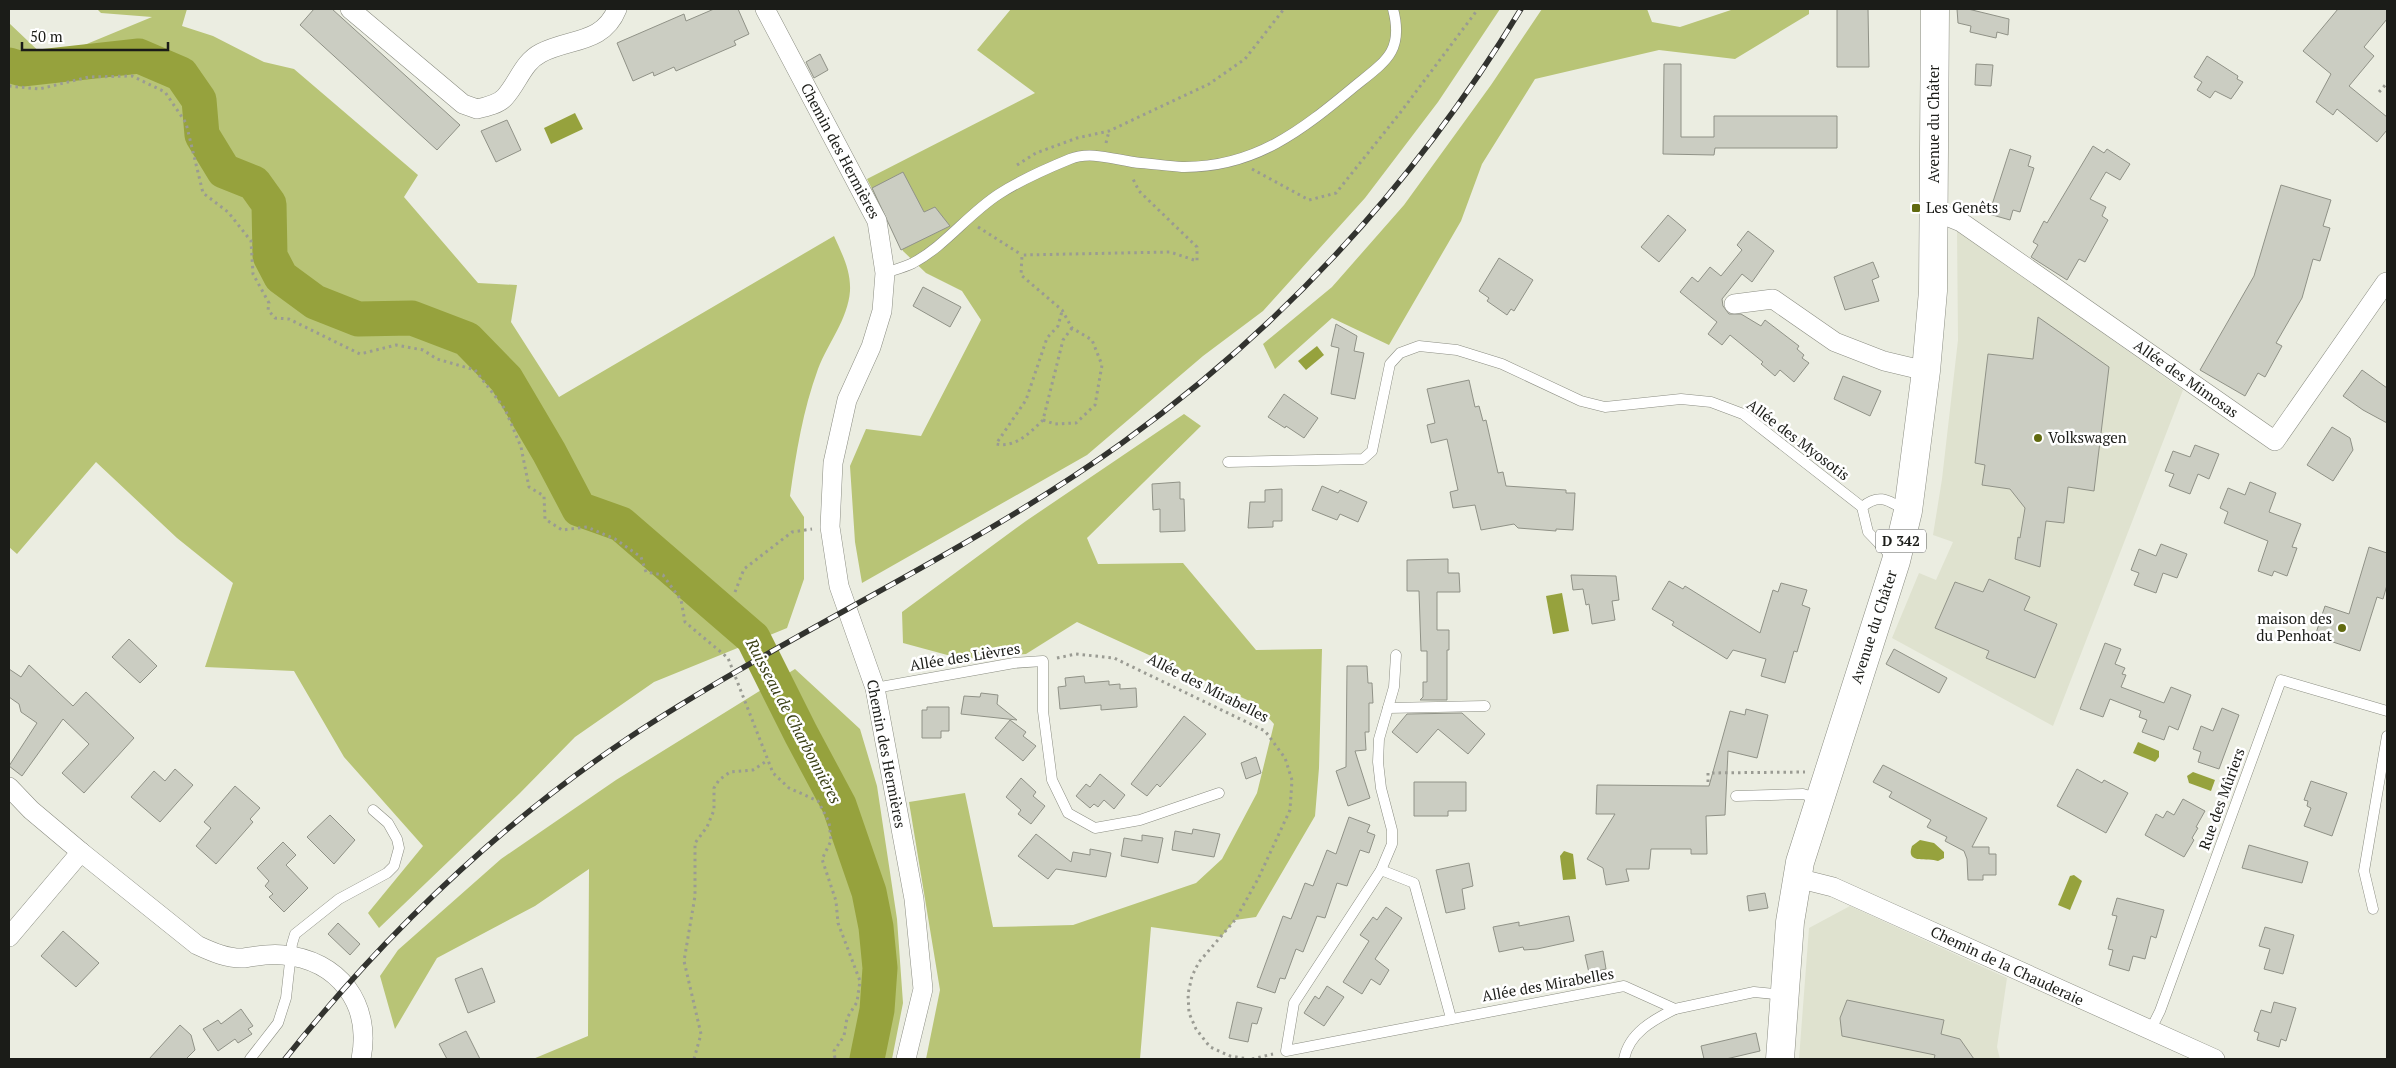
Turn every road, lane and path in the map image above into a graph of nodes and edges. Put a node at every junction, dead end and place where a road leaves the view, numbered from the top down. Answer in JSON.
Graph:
{"nodes":[{"id":1,"x":350,"y":9,"type":"edge"},
{"id":2,"x":617,"y":9,"type":"edge"},
{"id":3,"x":765,"y":9,"type":"edge"},
{"id":4,"x":1284,"y":9,"type":"edge"},
{"id":5,"x":1393,"y":9,"type":"edge"},
{"id":6,"x":1478,"y":9,"type":"edge"},
{"id":7,"x":1935,"y":9,"type":"edge"},
{"id":8,"x":2387,"y":83,"type":"edge"},
{"id":9,"x":9,"y":86,"type":"edge"},
{"id":10,"x":2380,"y":92,"type":"dead end"},
{"id":11,"x":1236,"y":161,"type":"junction"},
{"id":12,"x":1130,"y":162,"type":"junction"},
{"id":13,"x":1013,"y":167,"type":"dead end"},
{"id":14,"x":1934,"y":211,"type":"junction"},
{"id":15,"x":966,"y":219,"type":"junction"},
{"id":16,"x":1022,"y":255,"type":"junction"},
{"id":17,"x":885,"y":273,"type":"junction"},
{"id":18,"x":2386,"y":282,"type":"edge"},
{"id":19,"x":1734,"y":304,"type":"dead end"},
{"id":20,"x":1062,"y":310,"type":"junction"},
{"id":21,"x":1072,"y":328,"type":"junction"},
{"id":22,"x":1926,"y":372,"type":"junction"},
{"id":23,"x":1043,"y":420,"type":"junction"},
{"id":24,"x":1228,"y":462,"type":"dead end"},
{"id":25,"x":1862,"y":508,"type":"junction"},
{"id":26,"x":1908,"y":511,"type":"junction"},
{"id":27,"x":830,"y":527,"type":"junction"},
{"id":28,"x":1896,"y":561,"type":"junction"},
{"id":29,"x":735,"y":592,"type":"dead end"},
{"id":30,"x":1396,"y":655,"type":"dead end"},
{"id":31,"x":1043,"y":661,"type":"junction"},
{"id":32,"x":875,"y":688,"type":"junction"},
{"id":33,"x":1485,"y":706,"type":"dead end"},
{"id":34,"x":1388,"y":708,"type":"junction"},
{"id":35,"x":2387,"y":711,"type":"edge"},
{"id":36,"x":2387,"y":736,"type":"edge"},
{"id":37,"x":768,"y":760,"type":"junction"},
{"id":38,"x":1808,"y":772,"type":"dead end"},
{"id":39,"x":1708,"y":782,"type":"dead end"},
{"id":40,"x":9,"y":787,"type":"edge"},
{"id":41,"x":1220,"y":793,"type":"dead end"},
{"id":42,"x":1736,"y":796,"type":"dead end"},
{"id":43,"x":1819,"y":799,"type":"junction"},
{"id":44,"x":373,"y":810,"type":"dead end"},
{"id":45,"x":81,"y":852,"type":"junction"},
{"id":46,"x":1381,"y":870,"type":"junction"},
{"id":47,"x":1797,"y":878,"type":"junction"},
{"id":48,"x":2373,"y":909,"type":"dead end"},
{"id":49,"x":9,"y":937,"type":"edge"},
{"id":50,"x":292,"y":956,"type":"junction"},
{"id":51,"x":1785,"y":995,"type":"junction"},
{"id":52,"x":1675,"y":1009,"type":"junction"},
{"id":53,"x":1451,"y":1018,"type":"junction"},
{"id":54,"x":2150,"y":1031,"type":"junction"},
{"id":55,"x":1286,"y":1051,"type":"junction"},
{"id":56,"x":250,"y":1059,"type":"edge"},
{"id":57,"x":361,"y":1059,"type":"edge"},
{"id":58,"x":694,"y":1059,"type":"edge"},
{"id":59,"x":835,"y":1059,"type":"edge"},
{"id":60,"x":906,"y":1059,"type":"edge"},
{"id":61,"x":1248,"y":1059,"type":"edge"},
{"id":62,"x":1252,"y":1059,"type":"edge"},
{"id":63,"x":1624,"y":1059,"type":"edge"},
{"id":64,"x":1780,"y":1059,"type":"edge"},
{"id":65,"x":2215,"y":1059,"type":"edge"}],
"edges":[{"from":1,"to":2,"type":"street"},
{"from":3,"to":17,"type":"street","name":"Chemin des Hermières"},
{"from":4,"to":13,"type":"path"},
{"from":5,"to":11,"type":"lane"},
{"from":6,"to":11,"type":"path"},
{"from":7,"to":14,"type":"main road","name":"Avenue du Châter","number":"D 342"},
{"from":8,"to":10,"type":"path"},
{"from":9,"to":37,"type":"path"},
{"from":11,"to":12,"type":"lane"},
{"from":12,"to":15,"type":"lane"},
{"from":12,"to":16,"type":"path"},
{"from":14,"to":18,"type":"street","name":"Allée des Mimosas"},
{"from":14,"to":22,"type":"main road","name":"Avenue du Châter","number":"D 342"},
{"from":15,"to":16,"type":"path"},
{"from":15,"to":17,"type":"lane"},
{"from":16,"to":20,"type":"path"},
{"from":17,"to":27,"type":"street","name":"Chemin des Hermières"},
{"from":19,"to":22,"type":"street"},
{"from":20,"to":21,"type":"path"},
{"from":20,"to":23,"type":"path"},
{"from":21,"to":23,"type":"path"},
{"from":21,"to":23,"type":"path"},
{"from":22,"to":26,"type":"main road","name":"Avenue du Châter","number":"D 342"},
{"from":24,"to":25,"type":"lane","name":"Allée des Myosotis"},
{"from":25,"to":26,"type":"lane"},
{"from":25,"to":28,"type":"lane"},
{"from":26,"to":28,"type":"main road","name":"Avenue du Châter","number":"D 342"},
{"from":27,"to":29,"type":"path"},
{"from":27,"to":32,"type":"street","name":"Chemin des Hermières"},
{"from":28,"to":43,"type":"main road","name":"Avenue du Châter","number":"D 342"},
{"from":30,"to":34,"type":"lane"},
{"from":31,"to":32,"type":"lane","name":"Allée des Lièvres"},
{"from":31,"to":41,"type":"lane","name":"Allée des Lièvres"},
{"from":31,"to":61,"type":"path","name":"Allée des Mirabelles"},
{"from":32,"to":60,"type":"street","name":"Chemin des Hermières"},
{"from":33,"to":34,"type":"lane"},
{"from":34,"to":46,"type":"lane"},
{"from":35,"to":54,"type":"lane","name":"Rue des Mûriers"},
{"from":36,"to":48,"type":"lane"},
{"from":37,"to":58,"type":"path"},
{"from":37,"to":59,"type":"path"},
{"from":38,"to":39,"type":"path"},
{"from":40,"to":45,"type":"street"},
{"from":42,"to":43,"type":"lane"},
{"from":43,"to":47,"type":"main road","name":"Avenue du Châter","number":"D 342"},
{"from":44,"to":50,"type":"lane"},
{"from":45,"to":49,"type":"street"},
{"from":45,"to":50,"type":"street"},
{"from":46,"to":53,"type":"lane"},
{"from":46,"to":55,"type":"lane"},
{"from":47,"to":51,"type":"main road","name":"Avenue du Châter","number":"D 342"},
{"from":47,"to":54,"type":"street","name":"Chemin de la Chauderaie"},
{"from":50,"to":56,"type":"lane"},
{"from":50,"to":57,"type":"street"},
{"from":51,"to":52,"type":"lane"},
{"from":51,"to":64,"type":"main road","name":"Avenue du Châter","number":"D 342"},
{"from":52,"to":53,"type":"lane","name":"Allée des Mirabelles"},
{"from":52,"to":63,"type":"lane"},
{"from":53,"to":55,"type":"lane","name":"Allée des Mirabelles"},
{"from":54,"to":65,"type":"street","name":"Chemin de la Chauderaie"},
{"from":55,"to":62,"type":"path"}]}
